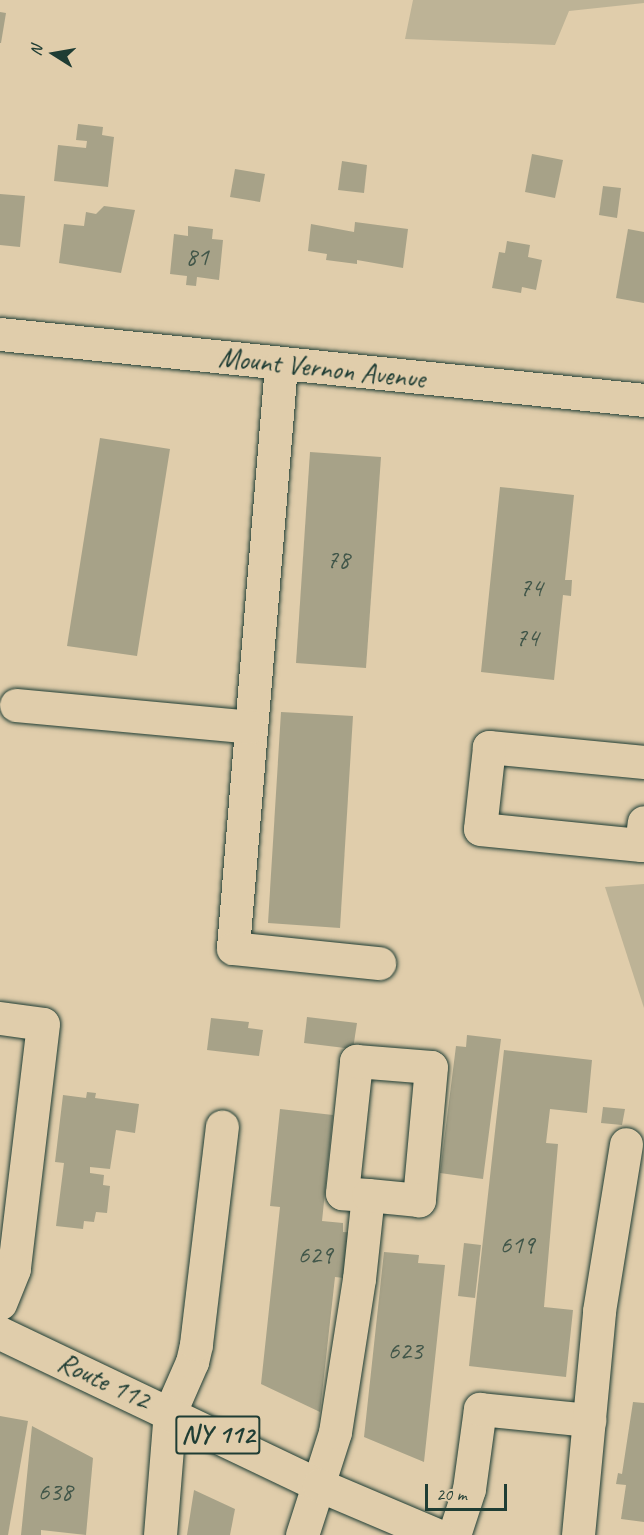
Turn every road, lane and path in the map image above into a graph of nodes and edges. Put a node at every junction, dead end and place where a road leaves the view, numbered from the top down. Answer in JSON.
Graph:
{"nodes":[{"id":1,"x":0,"y":334,"type":"edge"},
{"id":2,"x":281,"y":365,"type":"junction"},
{"id":3,"x":644,"y":400,"type":"edge"},
{"id":4,"x":16,"y":705,"type":"dead end"},
{"id":5,"x":251,"y":727,"type":"junction"},
{"id":6,"x":644,"y":762,"type":"edge"},
{"id":7,"x":644,"y":822,"type":"edge"},
{"id":8,"x":378,"y":963,"type":"dead end"},
{"id":9,"x":0,"y":1018,"type":"edge"},
{"id":10,"x":222,"y":1127,"type":"dead end"},
{"id":11,"x":626,"y":1144,"type":"dead end"},
{"id":12,"x":368,"y":1195,"type":"junction"},
{"id":13,"x":0,"y":1303,"type":"edge"},
{"id":14,"x":0,"y":1333,"type":"edge"},
{"id":15,"x":170,"y":1412,"type":"junction"},
{"id":16,"x":589,"y":1420,"type":"junction"},
{"id":17,"x":319,"y":1485,"type":"junction"},
{"id":18,"x":435,"y":1534,"type":"edge"},
{"id":19,"x":160,"y":1535,"type":"edge"},
{"id":20,"x":302,"y":1535,"type":"edge"},
{"id":21,"x":578,"y":1535,"type":"edge"}],
"edges":[{"from":1,"to":2,"type":"street","name":"Mount Vernon Avenue"},
{"from":2,"to":3,"type":"street","name":"Mount Vernon Avenue"},
{"from":2,"to":5,"type":"street"},
{"from":4,"to":5,"type":"street"},
{"from":5,"to":8,"type":"street"},
{"from":6,"to":7,"type":"street"},
{"from":9,"to":13,"type":"street"},
{"from":10,"to":15,"type":"street"},
{"from":11,"to":16,"type":"street"},
{"from":12,"to":12,"type":"street"},
{"from":12,"to":17,"type":"street"},
{"from":14,"to":15,"type":"street","name":"Route 112","number":"NY 112"},
{"from":15,"to":17,"type":"street","name":"Route 112","number":"NY 112"},
{"from":15,"to":19,"type":"street"},
{"from":16,"to":18,"type":"street"},
{"from":16,"to":21,"type":"street"},
{"from":17,"to":18,"type":"street","name":"Route 112","number":"NY 112"},
{"from":17,"to":20,"type":"street"}]}
